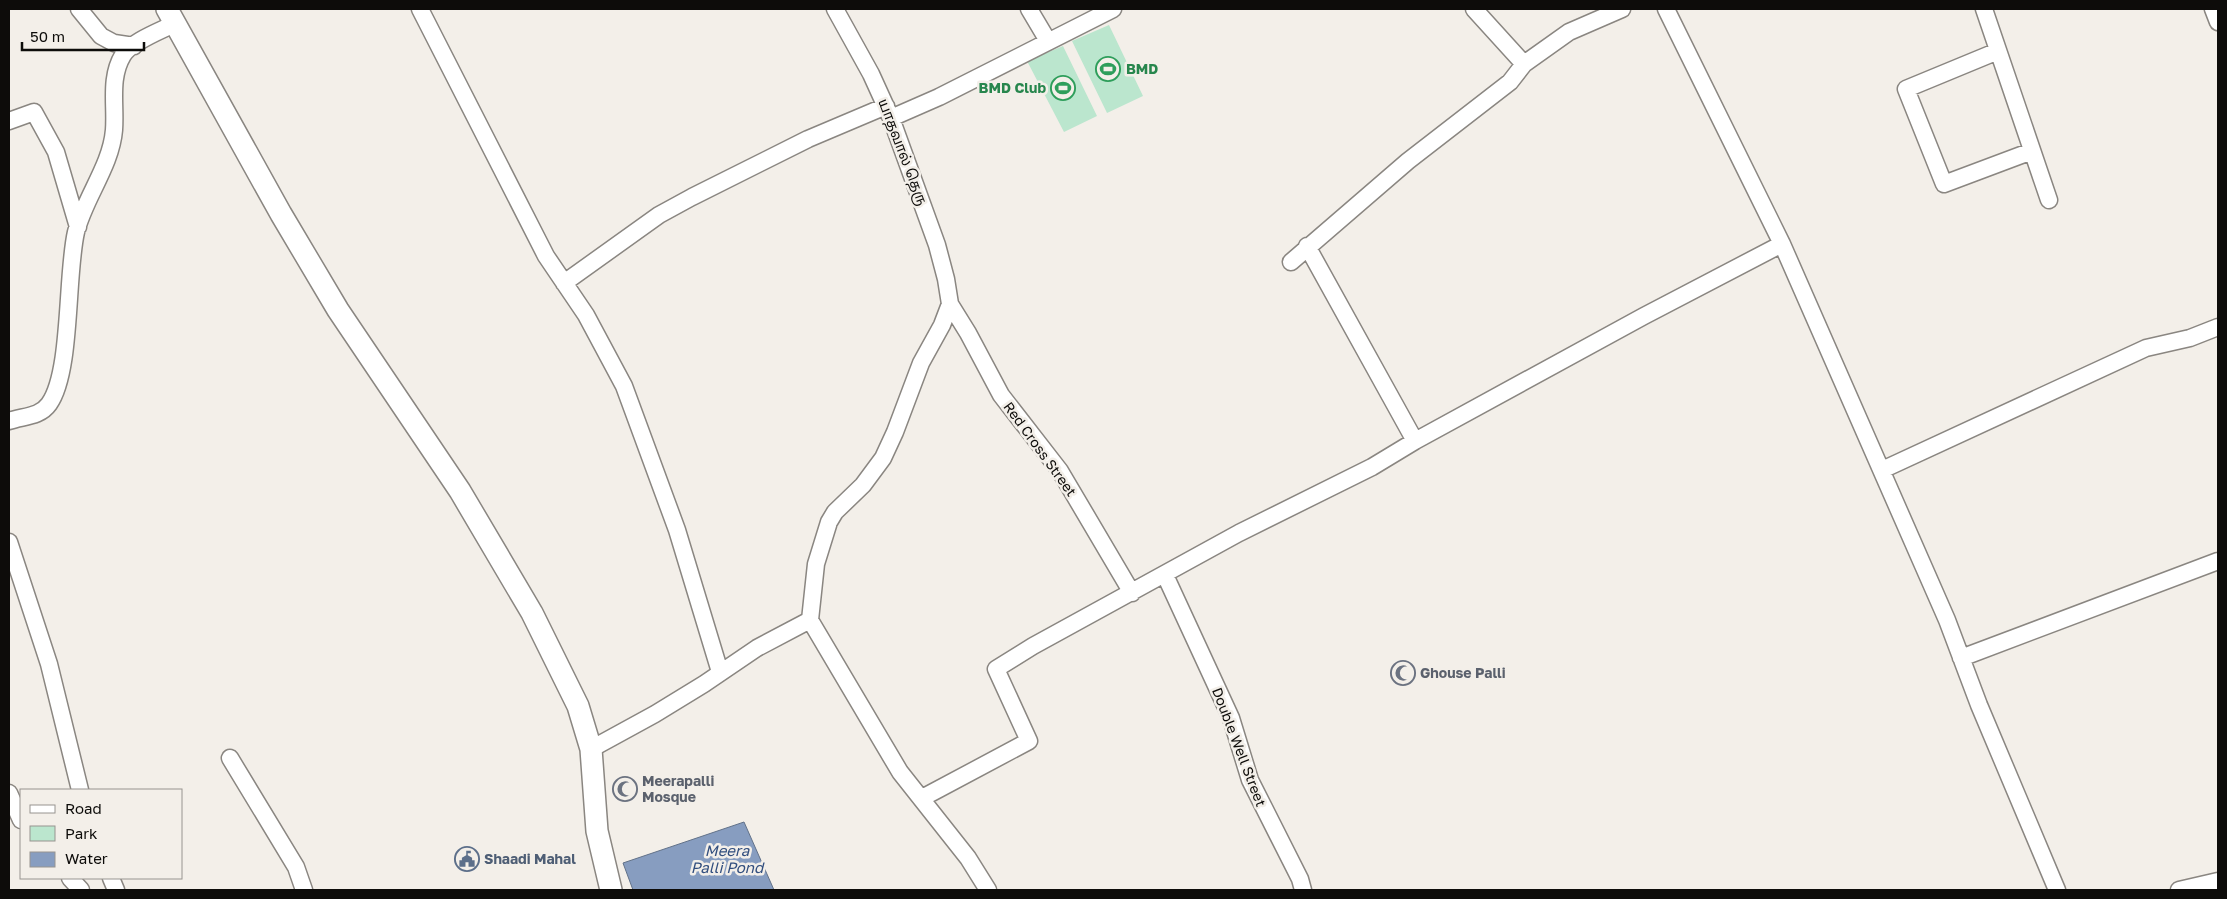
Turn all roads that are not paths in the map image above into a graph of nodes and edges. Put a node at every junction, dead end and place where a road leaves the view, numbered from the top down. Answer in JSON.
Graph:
{"nodes":[{"id":1,"x":79,"y":9,"type":"edge"},
{"id":2,"x":420,"y":9,"type":"edge"},
{"id":3,"x":835,"y":9,"type":"edge"},
{"id":4,"x":1029,"y":9,"type":"edge"},
{"id":5,"x":1114,"y":9,"type":"edge"},
{"id":6,"x":1474,"y":9,"type":"edge"},
{"id":7,"x":1622,"y":9,"type":"edge"},
{"id":8,"x":1666,"y":9,"type":"edge"},
{"id":9,"x":1984,"y":9,"type":"edge"},
{"id":10,"x":2213,"y":9,"type":"edge"},
{"id":11,"x":173,"y":14,"type":"edge"},
{"id":12,"x":2218,"y":22,"type":"edge"},
{"id":13,"x":1048,"y":41,"type":"junction"},
{"id":14,"x":134,"y":46,"type":"junction"},
{"id":15,"x":1998,"y":51,"type":"junction"},
{"id":16,"x":1524,"y":64,"type":"junction"},
{"id":17,"x":889,"y":112,"type":"junction"},
{"id":18,"x":9,"y":121,"type":"edge"},
{"id":19,"x":2032,"y":151,"type":"junction"},
{"id":20,"x":2049,"y":200,"type":"dead end"},
{"id":21,"x":78,"y":227,"type":"junction"},
{"id":22,"x":1782,"y":244,"type":"junction"},
{"id":23,"x":1307,"y":246,"type":"junction"},
{"id":24,"x":1290,"y":262,"type":"dead end"},
{"id":25,"x":564,"y":283,"type":"junction"},
{"id":26,"x":950,"y":304,"type":"junction"},
{"id":27,"x":2218,"y":328,"type":"edge"},
{"id":28,"x":9,"y":421,"type":"edge"},
{"id":29,"x":1415,"y":441,"type":"junction"},
{"id":30,"x":1882,"y":470,"type":"junction"},
{"id":31,"x":9,"y":542,"type":"edge"},
{"id":32,"x":2218,"y":561,"type":"edge"},
{"id":33,"x":1165,"y":575,"type":"junction"},
{"id":34,"x":1132,"y":593,"type":"junction"},
{"id":35,"x":810,"y":620,"type":"junction"},
{"id":36,"x":1961,"y":658,"type":"junction"},
{"id":37,"x":720,"y":672,"type":"junction"},
{"id":38,"x":591,"y":749,"type":"junction"},
{"id":39,"x":230,"y":758,"type":"dead end"},
{"id":40,"x":80,"y":789,"type":"edge"},
{"id":41,"x":9,"y":793,"type":"edge"},
{"id":42,"x":922,"y":798,"type":"junction"},
{"id":43,"x":20,"y":818,"type":"edge"},
{"id":44,"x":2218,"y":881,"type":"edge"},
{"id":45,"x":304,"y":890,"type":"edge"},
{"id":46,"x":610,"y":890,"type":"edge"},
{"id":47,"x":988,"y":890,"type":"edge"},
{"id":48,"x":1304,"y":890,"type":"edge"},
{"id":49,"x":2057,"y":890,"type":"edge"},
{"id":50,"x":2179,"y":890,"type":"edge"}],
"edges":[{"from":1,"to":14,"type":"street"},
{"from":2,"to":25,"type":"street"},
{"from":3,"to":17,"type":"street","name":"யாதவால் தெரு"},
{"from":4,"to":13,"type":"street"},
{"from":5,"to":13,"type":"street"},
{"from":6,"to":16,"type":"street"},
{"from":7,"to":16,"type":"street"},
{"from":8,"to":22,"type":"street"},
{"from":9,"to":15,"type":"street"},
{"from":10,"to":12,"type":"street"},
{"from":11,"to":14,"type":"street"},
{"from":11,"to":38,"type":"street"},
{"from":13,"to":17,"type":"street"},
{"from":14,"to":21,"type":"street"},
{"from":15,"to":19,"type":"street"},
{"from":15,"to":19,"type":"street"},
{"from":16,"to":23,"type":"street"},
{"from":17,"to":25,"type":"street"},
{"from":17,"to":26,"type":"street","name":"யாதவால் தெரு"},
{"from":18,"to":21,"type":"street"},
{"from":19,"to":20,"type":"street"},
{"from":21,"to":28,"type":"street"},
{"from":22,"to":29,"type":"street"},
{"from":22,"to":30,"type":"street"},
{"from":23,"to":24,"type":"street"},
{"from":23,"to":29,"type":"street"},
{"from":25,"to":37,"type":"street"},
{"from":26,"to":34,"type":"street","name":"Red Cross Street"},
{"from":26,"to":35,"type":"street"},
{"from":27,"to":30,"type":"street"},
{"from":29,"to":33,"type":"street"},
{"from":30,"to":36,"type":"street"},
{"from":31,"to":40,"type":"street"},
{"from":32,"to":36,"type":"street"},
{"from":33,"to":34,"type":"street"},
{"from":33,"to":48,"type":"street","name":"Double Well Street"},
{"from":34,"to":42,"type":"street"},
{"from":35,"to":37,"type":"street"},
{"from":35,"to":42,"type":"street"},
{"from":36,"to":49,"type":"street"},
{"from":37,"to":38,"type":"street"},
{"from":38,"to":46,"type":"street"},
{"from":39,"to":45,"type":"street"},
{"from":41,"to":43,"type":"street"},
{"from":42,"to":47,"type":"street"},
{"from":44,"to":50,"type":"street"}]}
